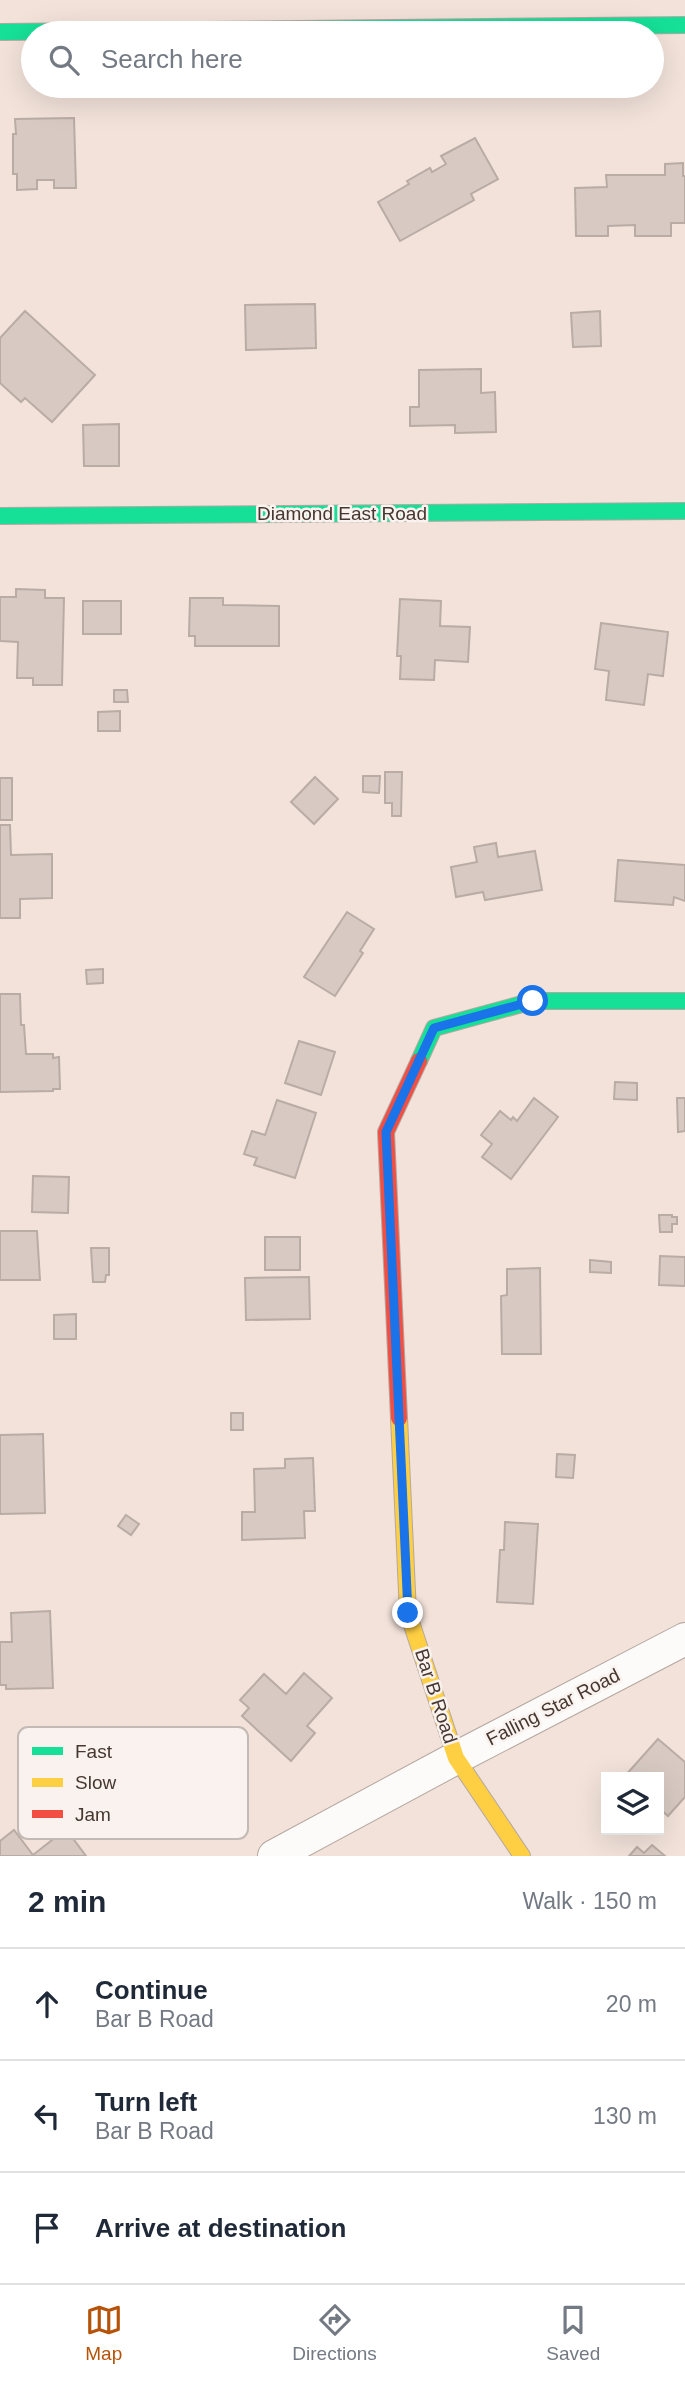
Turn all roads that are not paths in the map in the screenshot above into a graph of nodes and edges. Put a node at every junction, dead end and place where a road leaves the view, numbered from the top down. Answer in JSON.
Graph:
{"nodes":[{"id":1,"x":664,"y":25,"type":"edge"},
{"id":2,"x":685,"y":25,"type":"edge"},
{"id":3,"x":0,"y":32,"type":"edge"},
{"id":4,"x":21,"y":32,"type":"edge"},
{"id":5,"x":685,"y":511,"type":"edge"},
{"id":6,"x":0,"y":516,"type":"edge"},
{"id":7,"x":685,"y":1001,"type":"edge"},
{"id":8,"x":685,"y":1639,"type":"edge"},
{"id":9,"x":456,"y":1758,"type":"junction"},
{"id":10,"x":274,"y":1856,"type":"edge"},
{"id":11,"x":522,"y":1856,"type":"edge"}],
"edges":[{"from":1,"to":2,"type":"street"},
{"from":3,"to":4,"type":"street"},
{"from":5,"to":6,"type":"street","name":"Diamond East Road"},
{"from":7,"to":9,"type":"street","name":"Bar B Road"},
{"from":8,"to":9,"type":"street","name":"Falling Star Road"},
{"from":9,"to":10,"type":"street","name":"Falling Star Road"},
{"from":9,"to":11,"type":"street","name":"Bar B Road"}]}
